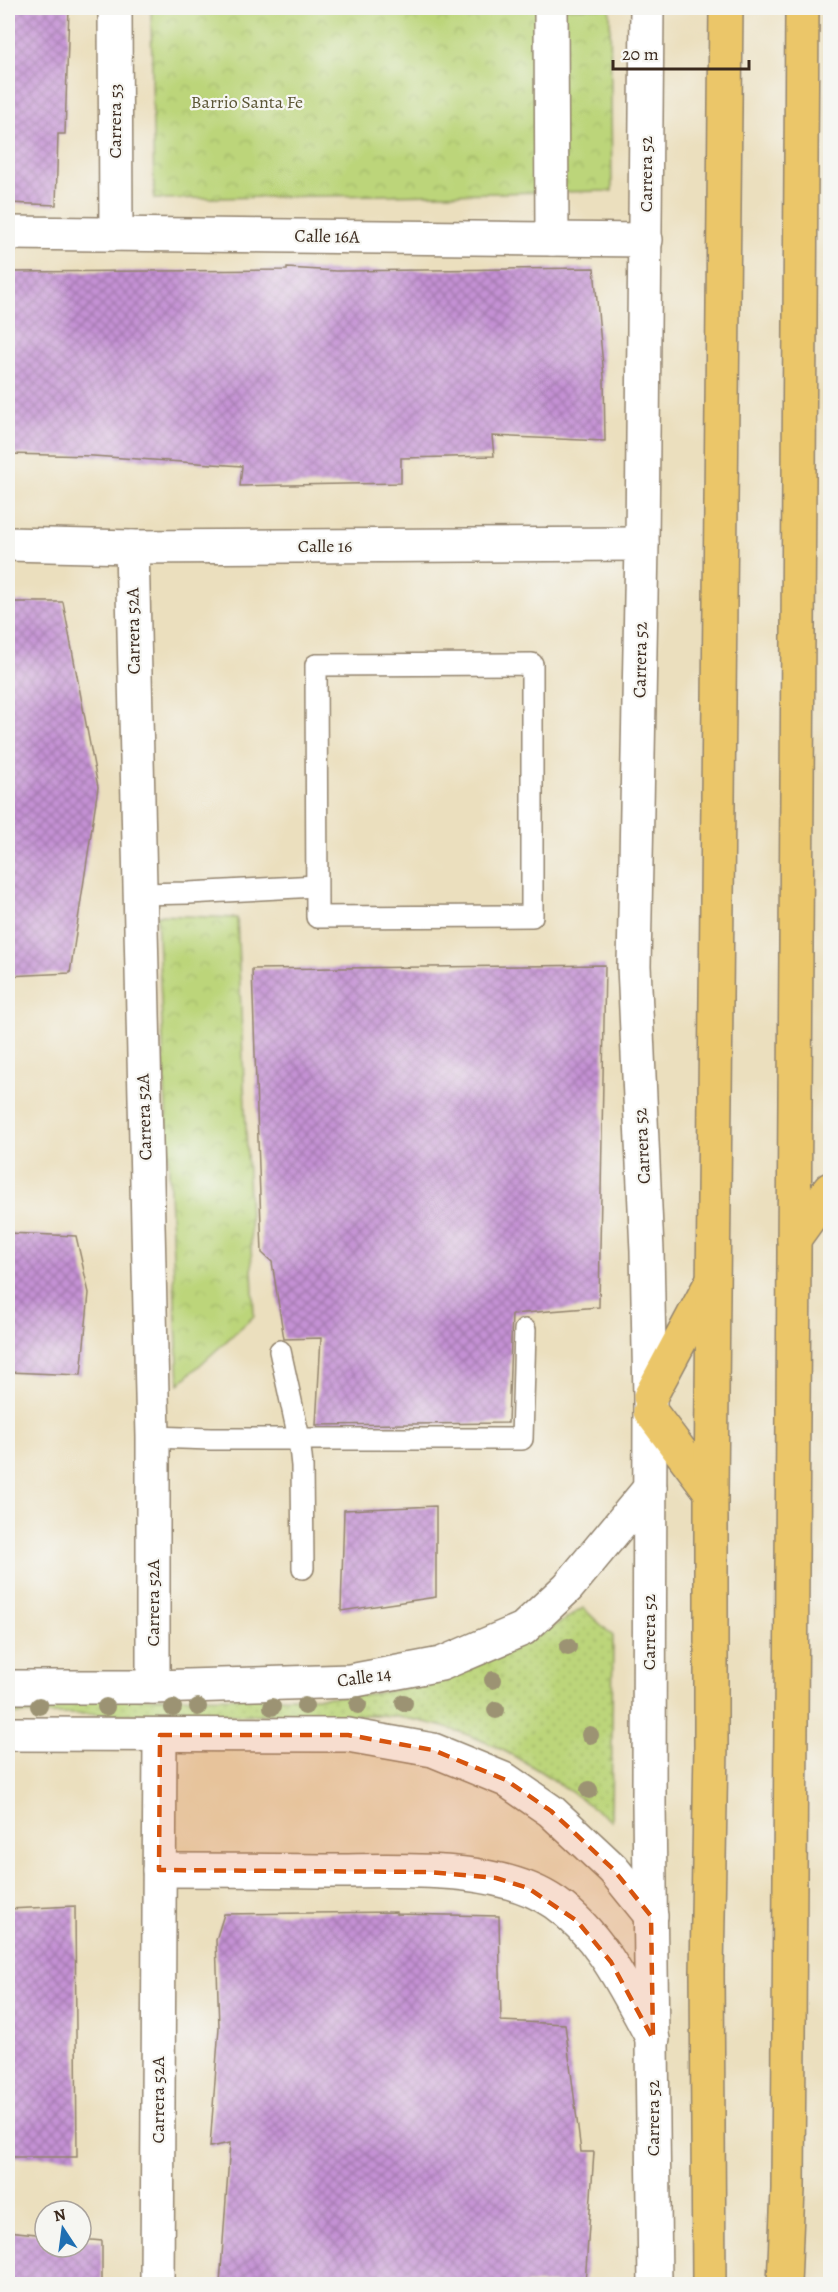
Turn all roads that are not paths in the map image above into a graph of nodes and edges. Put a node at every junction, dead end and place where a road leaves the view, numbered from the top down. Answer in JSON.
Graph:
{"nodes":[{"id":1,"x":115,"y":8,"type":"edge"},
{"id":2,"x":551,"y":8,"type":"edge"},
{"id":3,"x":646,"y":8,"type":"edge"},
{"id":4,"x":726,"y":8,"type":"edge"},
{"id":5,"x":802,"y":8,"type":"edge"},
{"id":6,"x":8,"y":233,"type":"edge"},
{"id":7,"x":116,"y":234,"type":"junction"},
{"id":8,"x":552,"y":239,"type":"junction"},
{"id":9,"x":646,"y":240,"type":"junction"},
{"id":10,"x":8,"y":544,"type":"edge"},
{"id":11,"x":642,"y":544,"type":"junction"},
{"id":12,"x":132,"y":547,"type":"junction"},
{"id":13,"x":316,"y":886,"type":"junction"},
{"id":14,"x":138,"y":894,"type":"junction"},
{"id":15,"x":831,"y":1189,"type":"edge"},
{"id":16,"x":794,"y":1239,"type":"junction"},
{"id":17,"x":713,"y":1279,"type":"junction"},
{"id":18,"x":525,"y":1330,"type":"dead end"},
{"id":19,"x":280,"y":1351,"type":"dead end"},
{"id":20,"x":650,"y":1404,"type":"junction"},
{"id":21,"x":153,"y":1437,"type":"junction"},
{"id":22,"x":299,"y":1438,"type":"junction"},
{"id":23,"x":650,"y":1488,"type":"junction"},
{"id":24,"x":711,"y":1492,"type":"junction"},
{"id":25,"x":303,"y":1568,"type":"dead end"},
{"id":26,"x":8,"y":1687,"type":"edge"},
{"id":27,"x":153,"y":1687,"type":"junction"},
{"id":28,"x":8,"y":1734,"type":"edge"},
{"id":29,"x":160,"y":1735,"type":"junction"},
{"id":30,"x":159,"y":1870,"type":"junction"},
{"id":31,"x":651,"y":1916,"type":"junction"},
{"id":32,"x":653,"y":2039,"type":"junction"},
{"id":33,"x":709,"y":2182,"type":"junction"},
{"id":34,"x":788,"y":2189,"type":"junction"},
{"id":35,"x":157,"y":2284,"type":"edge"},
{"id":36,"x":655,"y":2284,"type":"edge"},
{"id":37,"x":690,"y":2284,"type":"edge"},
{"id":38,"x":709,"y":2284,"type":"edge"},
{"id":39,"x":784,"y":2284,"type":"edge"},
{"id":40,"x":808,"y":2284,"type":"edge"}],
"edges":[{"from":1,"to":7,"type":"street","name":"Carrera 53"},
{"from":2,"to":8,"type":"street"},
{"from":3,"to":9,"type":"street","name":"Carrera 52"},
{"from":4,"to":17,"type":"main road"},
{"from":5,"to":16,"type":"main road"},
{"from":6,"to":7,"type":"street","name":"Calle 16A"},
{"from":7,"to":8,"type":"street","name":"Calle 16A"},
{"from":8,"to":9,"type":"street","name":"Calle 16A"},
{"from":9,"to":11,"type":"street","name":"Carrera 52"},
{"from":10,"to":12,"type":"street","name":"Calle 16"},
{"from":11,"to":12,"type":"street","name":"Calle 16"},
{"from":11,"to":20,"type":"street","name":"Carrera 52"},
{"from":12,"to":14,"type":"street","name":"Carrera 52A"},
{"from":13,"to":13,"type":"lane"},
{"from":13,"to":14,"type":"lane"},
{"from":14,"to":21,"type":"street","name":"Carrera 52A"},
{"from":15,"to":16,"type":"main road"},
{"from":16,"to":34,"type":"main road"},
{"from":17,"to":20,"type":"main road"},
{"from":17,"to":24,"type":"main road"},
{"from":18,"to":22,"type":"lane"},
{"from":19,"to":22,"type":"lane"},
{"from":20,"to":23,"type":"street","name":"Carrera 52"},
{"from":20,"to":24,"type":"main road"},
{"from":21,"to":22,"type":"lane"},
{"from":21,"to":27,"type":"street","name":"Carrera 52A"},
{"from":22,"to":25,"type":"lane"},
{"from":23,"to":27,"type":"street","name":"Calle 14"},
{"from":23,"to":31,"type":"street","name":"Carrera 52"},
{"from":24,"to":33,"type":"main road"},
{"from":26,"to":27,"type":"street","name":"Calle 14"},
{"from":28,"to":29,"type":"street"},
{"from":29,"to":30,"type":"street","name":"Carrera 52A"},
{"from":29,"to":31,"type":"street"},
{"from":30,"to":32,"type":"street"},
{"from":30,"to":35,"type":"street","name":"Carrera 52A"},
{"from":31,"to":32,"type":"street","name":"Carrera 52"},
{"from":32,"to":36,"type":"street","name":"Carrera 52"},
{"from":33,"to":37,"type":"main road"},
{"from":33,"to":38,"type":"main road"},
{"from":34,"to":39,"type":"main road"},
{"from":34,"to":40,"type":"main road"}]}
